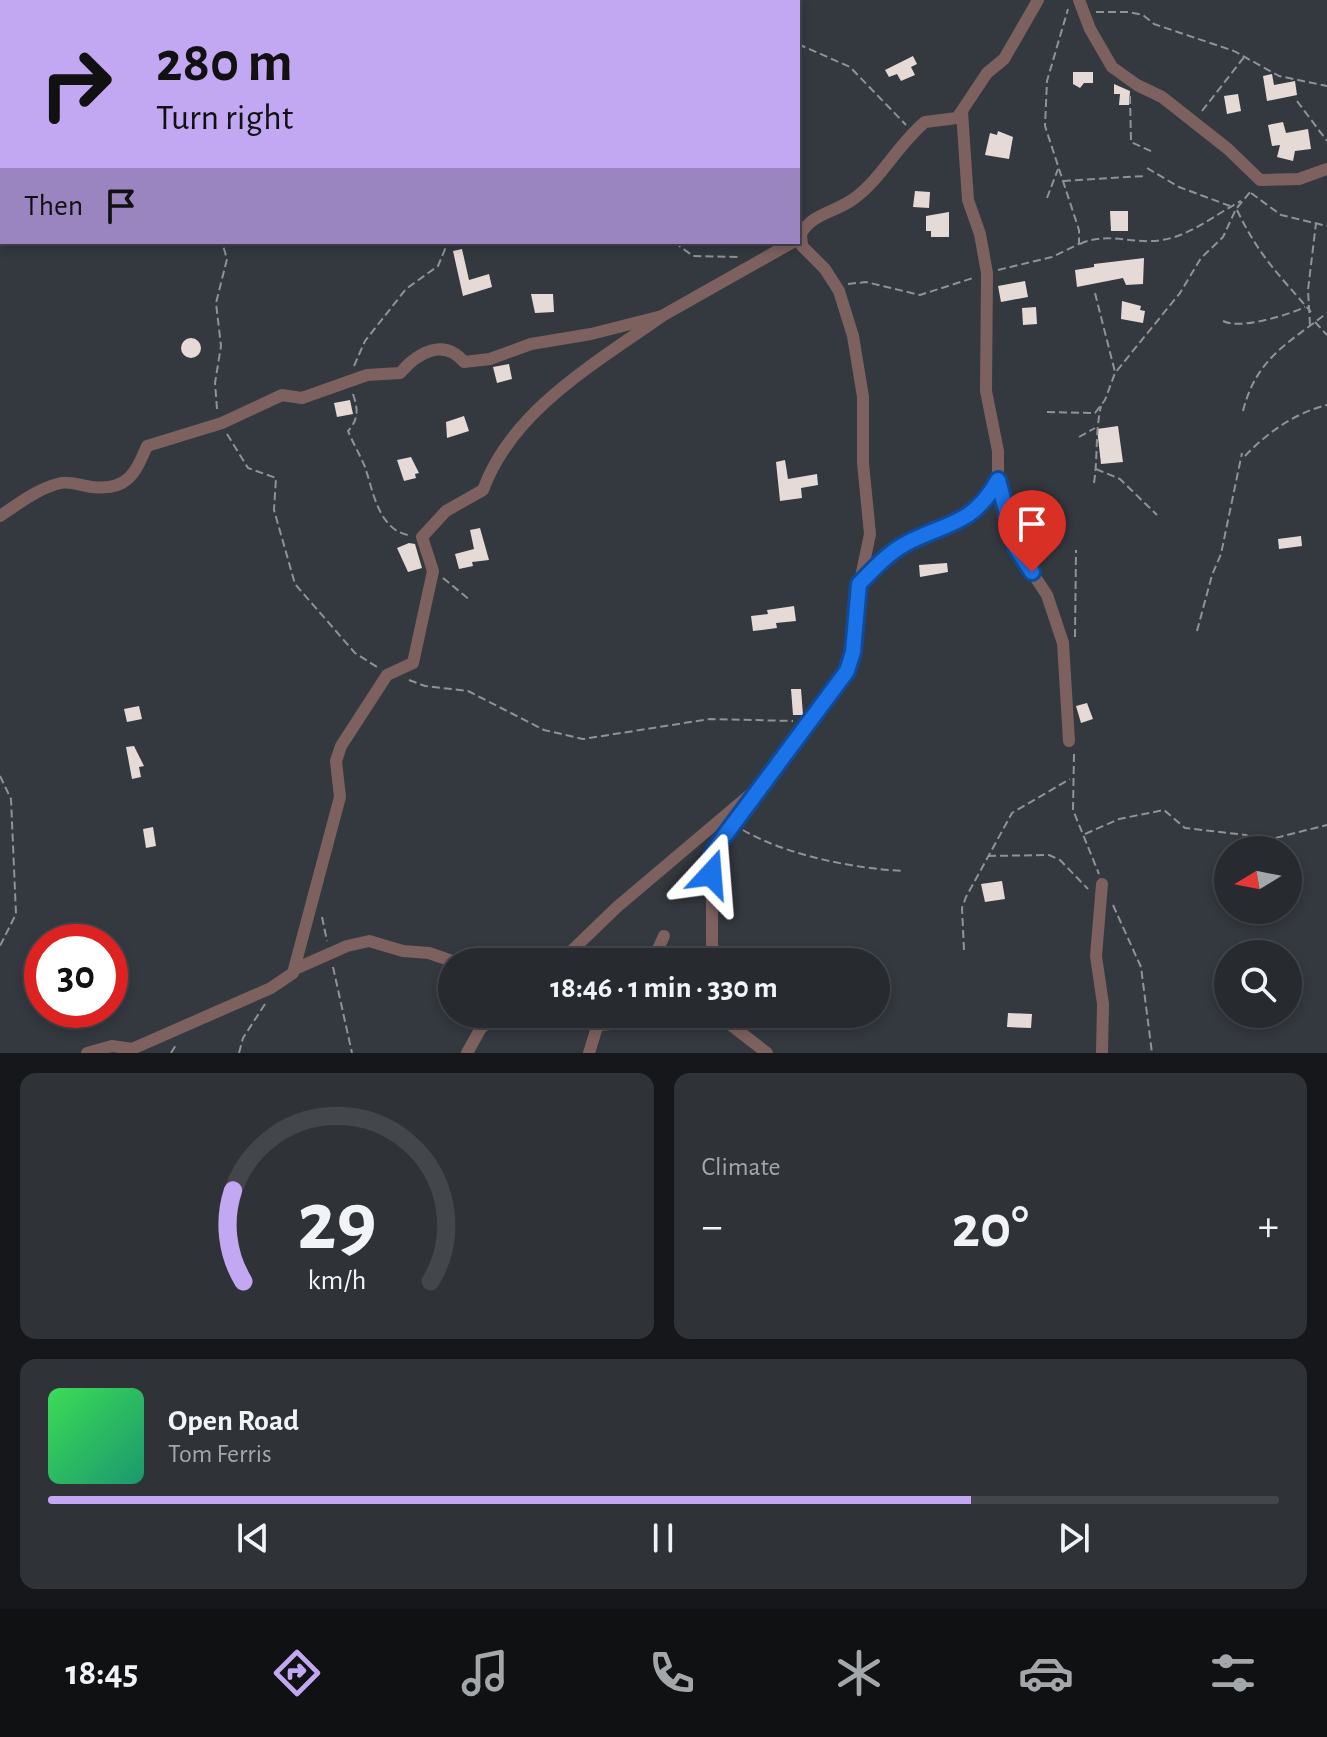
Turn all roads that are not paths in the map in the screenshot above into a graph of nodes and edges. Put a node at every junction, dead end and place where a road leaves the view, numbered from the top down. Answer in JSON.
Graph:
{"nodes":[{"id":1,"x":1038,"y":0,"type":"edge"},
{"id":2,"x":1079,"y":0,"type":"edge"},
{"id":3,"x":962,"y":112,"type":"junction"},
{"id":4,"x":1327,"y":169,"type":"edge"},
{"id":5,"x":800,"y":235,"type":"edge"},
{"id":6,"x":789,"y":244,"type":"edge"},
{"id":7,"x":800,"y":244,"type":"edge"},
{"id":8,"x":662,"y":316,"type":"junction"},
{"id":9,"x":998,"y":480,"type":"junction"},
{"id":10,"x":0,"y":516,"type":"edge"},
{"id":11,"x":859,"y":584,"type":"junction"},
{"id":12,"x":1069,"y":741,"type":"dead end"},
{"id":13,"x":759,"y":787,"type":"junction"},
{"id":14,"x":1102,"y":884,"type":"road end"},
{"id":15,"x":664,"y":936,"type":"dead end"},
{"id":16,"x":575,"y":948,"type":"edge"},
{"id":17,"x":658,"y":948,"type":"edge"},
{"id":18,"x":713,"y":948,"type":"edge"},
{"id":19,"x":438,"y":956,"type":"edge"},
{"id":20,"x":295,"y":969,"type":"junction"},
{"id":21,"x":481,"y":1028,"type":"edge"},
{"id":22,"x":598,"y":1028,"type":"edge"},
{"id":23,"x":738,"y":1028,"type":"edge"},
{"id":24,"x":87,"y":1053,"type":"edge"},
{"id":25,"x":467,"y":1053,"type":"edge"},
{"id":26,"x":589,"y":1053,"type":"edge"},
{"id":27,"x":767,"y":1053,"type":"edge"},
{"id":28,"x":1102,"y":1053,"type":"edge"}],
"edges":[{"from":1,"to":3,"type":"street"},
{"from":2,"to":4,"type":"street"},
{"from":3,"to":5,"type":"street"},
{"from":3,"to":9,"type":"street"},
{"from":6,"to":8,"type":"street"},
{"from":7,"to":11,"type":"street"},
{"from":8,"to":10,"type":"street"},
{"from":8,"to":20,"type":"street"},
{"from":9,"to":11,"type":"street"},
{"from":9,"to":12,"type":"street"},
{"from":11,"to":13,"type":"street"},
{"from":13,"to":16,"type":"street"},
{"from":13,"to":18,"type":"street"},
{"from":14,"to":28,"type":"street"},
{"from":15,"to":17,"type":"street"},
{"from":19,"to":20,"type":"street"},
{"from":20,"to":24,"type":"street"},
{"from":21,"to":25,"type":"street"},
{"from":22,"to":26,"type":"street"},
{"from":23,"to":27,"type":"street"}]}
